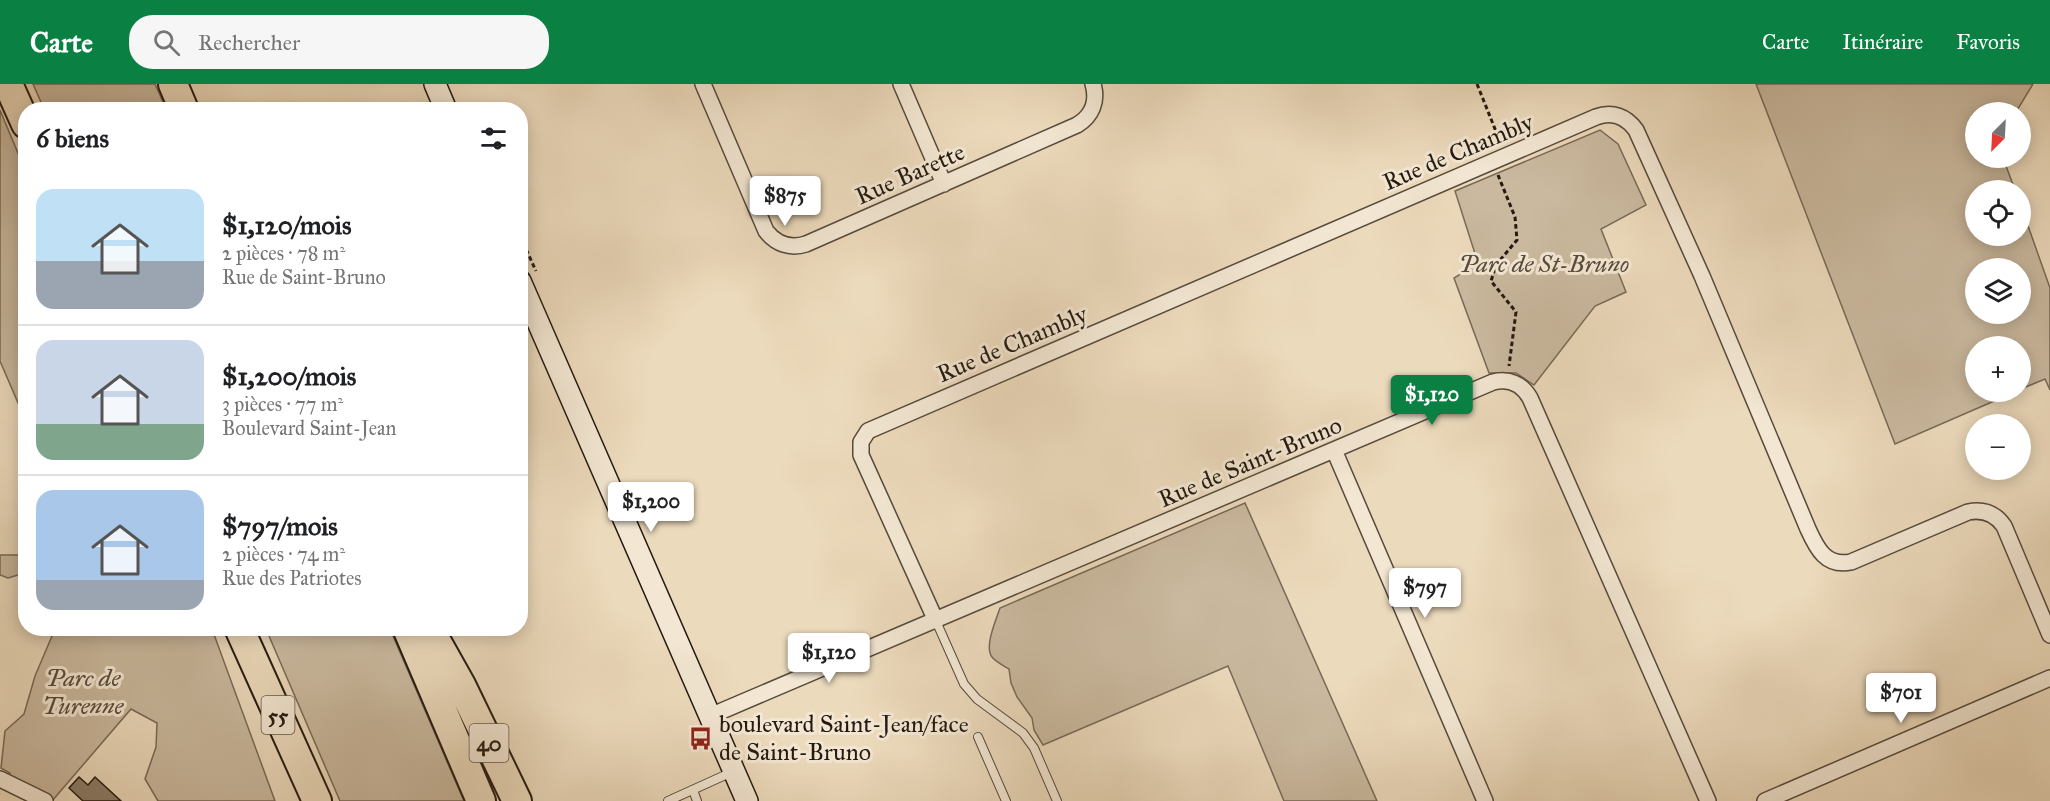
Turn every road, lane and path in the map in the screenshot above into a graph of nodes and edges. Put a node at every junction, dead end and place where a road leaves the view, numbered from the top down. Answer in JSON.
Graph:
{"nodes":[{"id":1,"x":8,"y":84,"type":"edge"},
{"id":2,"x":173,"y":84,"type":"edge"},
{"id":3,"x":435,"y":84,"type":"edge"},
{"id":4,"x":703,"y":84,"type":"edge"},
{"id":5,"x":901,"y":84,"type":"edge"},
{"id":6,"x":1093,"y":84,"type":"edge"},
{"id":7,"x":1477,"y":84,"type":"edge"},
{"id":8,"x":181,"y":102,"type":"edge"},
{"id":9,"x":443,"y":102,"type":"edge"},
{"id":10,"x":18,"y":106,"type":"edge"},
{"id":11,"x":1498,"y":160,"type":"junction"},
{"id":12,"x":944,"y":184,"type":"junction"},
{"id":13,"x":528,"y":299,"type":"edge"},
{"id":14,"x":1512,"y":381,"type":"junction"},
{"id":15,"x":1334,"y":450,"type":"junction"},
{"id":16,"x":936,"y":621,"type":"junction"},
{"id":17,"x":2050,"y":635,"type":"edge"},
{"id":18,"x":238,"y":636,"type":"edge"},
{"id":19,"x":243,"y":636,"type":"edge"},
{"id":20,"x":409,"y":636,"type":"edge"},
{"id":21,"x":433,"y":636,"type":"edge"},
{"id":22,"x":2050,"y":678,"type":"edge"},
{"id":23,"x":710,"y":716,"type":"junction"},
{"id":24,"x":978,"y":738,"type":"dead end"},
{"id":25,"x":734,"y":772,"type":"junction"},
{"id":26,"x":0,"y":779,"type":"edge"},
{"id":27,"x":693,"y":790,"type":"junction"},
{"id":28,"x":45,"y":801,"type":"edge"},
{"id":29,"x":296,"y":801,"type":"edge"},
{"id":30,"x":317,"y":801,"type":"edge"},
{"id":31,"x":481,"y":801,"type":"edge"},
{"id":32,"x":517,"y":801,"type":"edge"},
{"id":33,"x":668,"y":801,"type":"edge"},
{"id":34,"x":697,"y":801,"type":"edge"},
{"id":35,"x":747,"y":801,"type":"edge"},
{"id":36,"x":1006,"y":801,"type":"edge"},
{"id":37,"x":1057,"y":801,"type":"edge"},
{"id":38,"x":1485,"y":801,"type":"edge"},
{"id":39,"x":1708,"y":801,"type":"edge"},
{"id":40,"x":1765,"y":801,"type":"edge"}],
"edges":[{"from":1,"to":10,"type":"highway"},
{"from":2,"to":8,"type":"highway"},
{"from":3,"to":9,"type":"street"},
{"from":4,"to":12,"type":"street","name":"Rue Barette"},
{"from":5,"to":12,"type":"street"},
{"from":6,"to":12,"type":"street","name":"Rue Barette"},
{"from":7,"to":11,"type":"path"},
{"from":11,"to":14,"type":"path"},
{"from":11,"to":16,"type":"street","name":"Rue de Chambly"},
{"from":11,"to":17,"type":"street","name":"Rue de Chambly"},
{"from":13,"to":23,"type":"street"},
{"from":14,"to":15,"type":"street","name":"Rue de Saint-Bruno"},
{"from":14,"to":39,"type":"street"},
{"from":15,"to":16,"type":"street","name":"Rue de Saint-Bruno"},
{"from":15,"to":38,"type":"street"},
{"from":16,"to":23,"type":"street","name":"Rue de Saint-Bruno"},
{"from":16,"to":37,"type":"lane"},
{"from":18,"to":29,"type":"highway"},
{"from":19,"to":30,"type":"highway","number":"55"},
{"from":20,"to":31,"type":"highway"},
{"from":21,"to":32,"type":"highway","number":"40"},
{"from":22,"to":40,"type":"street"},
{"from":23,"to":25,"type":"street"},
{"from":24,"to":36,"type":"lane"},
{"from":25,"to":27,"type":"lane"},
{"from":25,"to":35,"type":"street"},
{"from":26,"to":28,"type":"street"},
{"from":27,"to":33,"type":"lane"},
{"from":27,"to":34,"type":"lane"}]}
